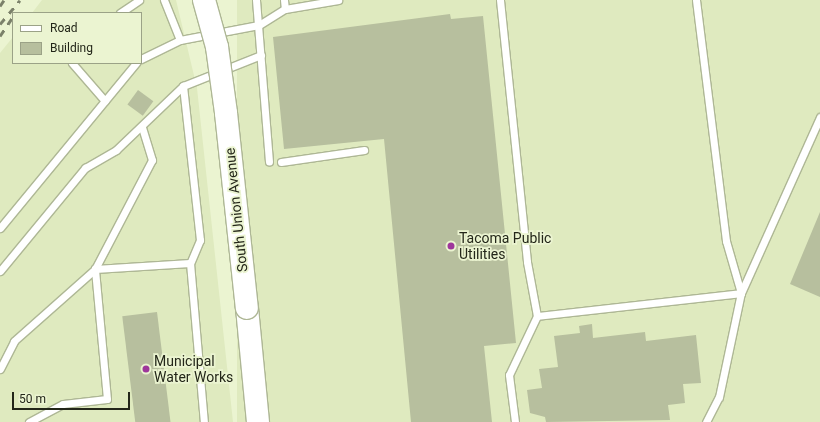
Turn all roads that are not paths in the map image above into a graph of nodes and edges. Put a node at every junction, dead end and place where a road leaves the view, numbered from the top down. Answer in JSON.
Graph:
{"nodes":[{"id":1,"x":139,"y":0,"type":"edge"},
{"id":2,"x":164,"y":0,"type":"edge"},
{"id":3,"x":204,"y":0,"type":"edge"},
{"id":4,"x":256,"y":0,"type":"edge"},
{"id":5,"x":284,"y":0,"type":"edge"},
{"id":6,"x":335,"y":0,"type":"edge"},
{"id":7,"x":500,"y":0,"type":"edge"},
{"id":8,"x":696,"y":0,"type":"edge"},
{"id":9,"x":285,"y":9,"type":"junction"},
{"id":10,"x":121,"y":12,"type":"edge"},
{"id":11,"x":259,"y":25,"type":"junction"},
{"id":12,"x":180,"y":40,"type":"junction"},
{"id":13,"x":261,"y":55,"type":"junction"},
{"id":14,"x":142,"y":59,"type":"edge"},
{"id":15,"x":73,"y":64,"type":"edge"},
{"id":16,"x":135,"y":64,"type":"edge"},
{"id":17,"x":183,"y":86,"type":"junction"},
{"id":18,"x":105,"y":101,"type":"junction"},
{"id":19,"x":820,"y":117,"type":"edge"},
{"id":20,"x":142,"y":128,"type":"junction"},
{"id":21,"x":364,"y":150,"type":"dead end"},
{"id":22,"x":269,"y":161,"type":"dead end"},
{"id":23,"x":281,"y":162,"type":"dead end"},
{"id":24,"x":0,"y":228,"type":"edge"},
{"id":25,"x":190,"y":263,"type":"junction"},
{"id":26,"x":94,"y":269,"type":"junction"},
{"id":27,"x":0,"y":271,"type":"edge"},
{"id":28,"x":741,"y":293,"type":"junction"},
{"id":29,"x":537,"y":316,"type":"junction"},
{"id":30,"x":0,"y":369,"type":"edge"},
{"id":31,"x":29,"y":422,"type":"edge"},
{"id":32,"x":204,"y":422,"type":"edge"},
{"id":33,"x":258,"y":422,"type":"edge"},
{"id":34,"x":515,"y":422,"type":"edge"},
{"id":35,"x":706,"y":422,"type":"edge"}],
"edges":[{"from":1,"to":10,"type":"lane"},
{"from":2,"to":12,"type":"lane"},
{"from":3,"to":33,"type":"main road","name":"South Union Avenue","bridge":true},
{"from":4,"to":11,"type":"lane"},
{"from":5,"to":9,"type":"lane"},
{"from":6,"to":9,"type":"lane"},
{"from":7,"to":29,"type":"lane"},
{"from":8,"to":28,"type":"lane"},
{"from":9,"to":11,"type":"lane"},
{"from":11,"to":12,"type":"lane"},
{"from":11,"to":13,"type":"lane"},
{"from":12,"to":14,"type":"lane"},
{"from":13,"to":17,"type":"lane"},
{"from":13,"to":22,"type":"lane"},
{"from":15,"to":18,"type":"lane"},
{"from":16,"to":18,"type":"lane"},
{"from":17,"to":20,"type":"lane"},
{"from":17,"to":25,"type":"lane"},
{"from":18,"to":24,"type":"lane"},
{"from":19,"to":28,"type":"lane"},
{"from":20,"to":26,"type":"lane"},
{"from":20,"to":27,"type":"lane"},
{"from":21,"to":23,"type":"lane"},
{"from":25,"to":26,"type":"lane"},
{"from":25,"to":32,"type":"lane"},
{"from":26,"to":30,"type":"lane"},
{"from":26,"to":31,"type":"lane"},
{"from":28,"to":29,"type":"lane"},
{"from":28,"to":35,"type":"lane"},
{"from":29,"to":34,"type":"lane"}]}
